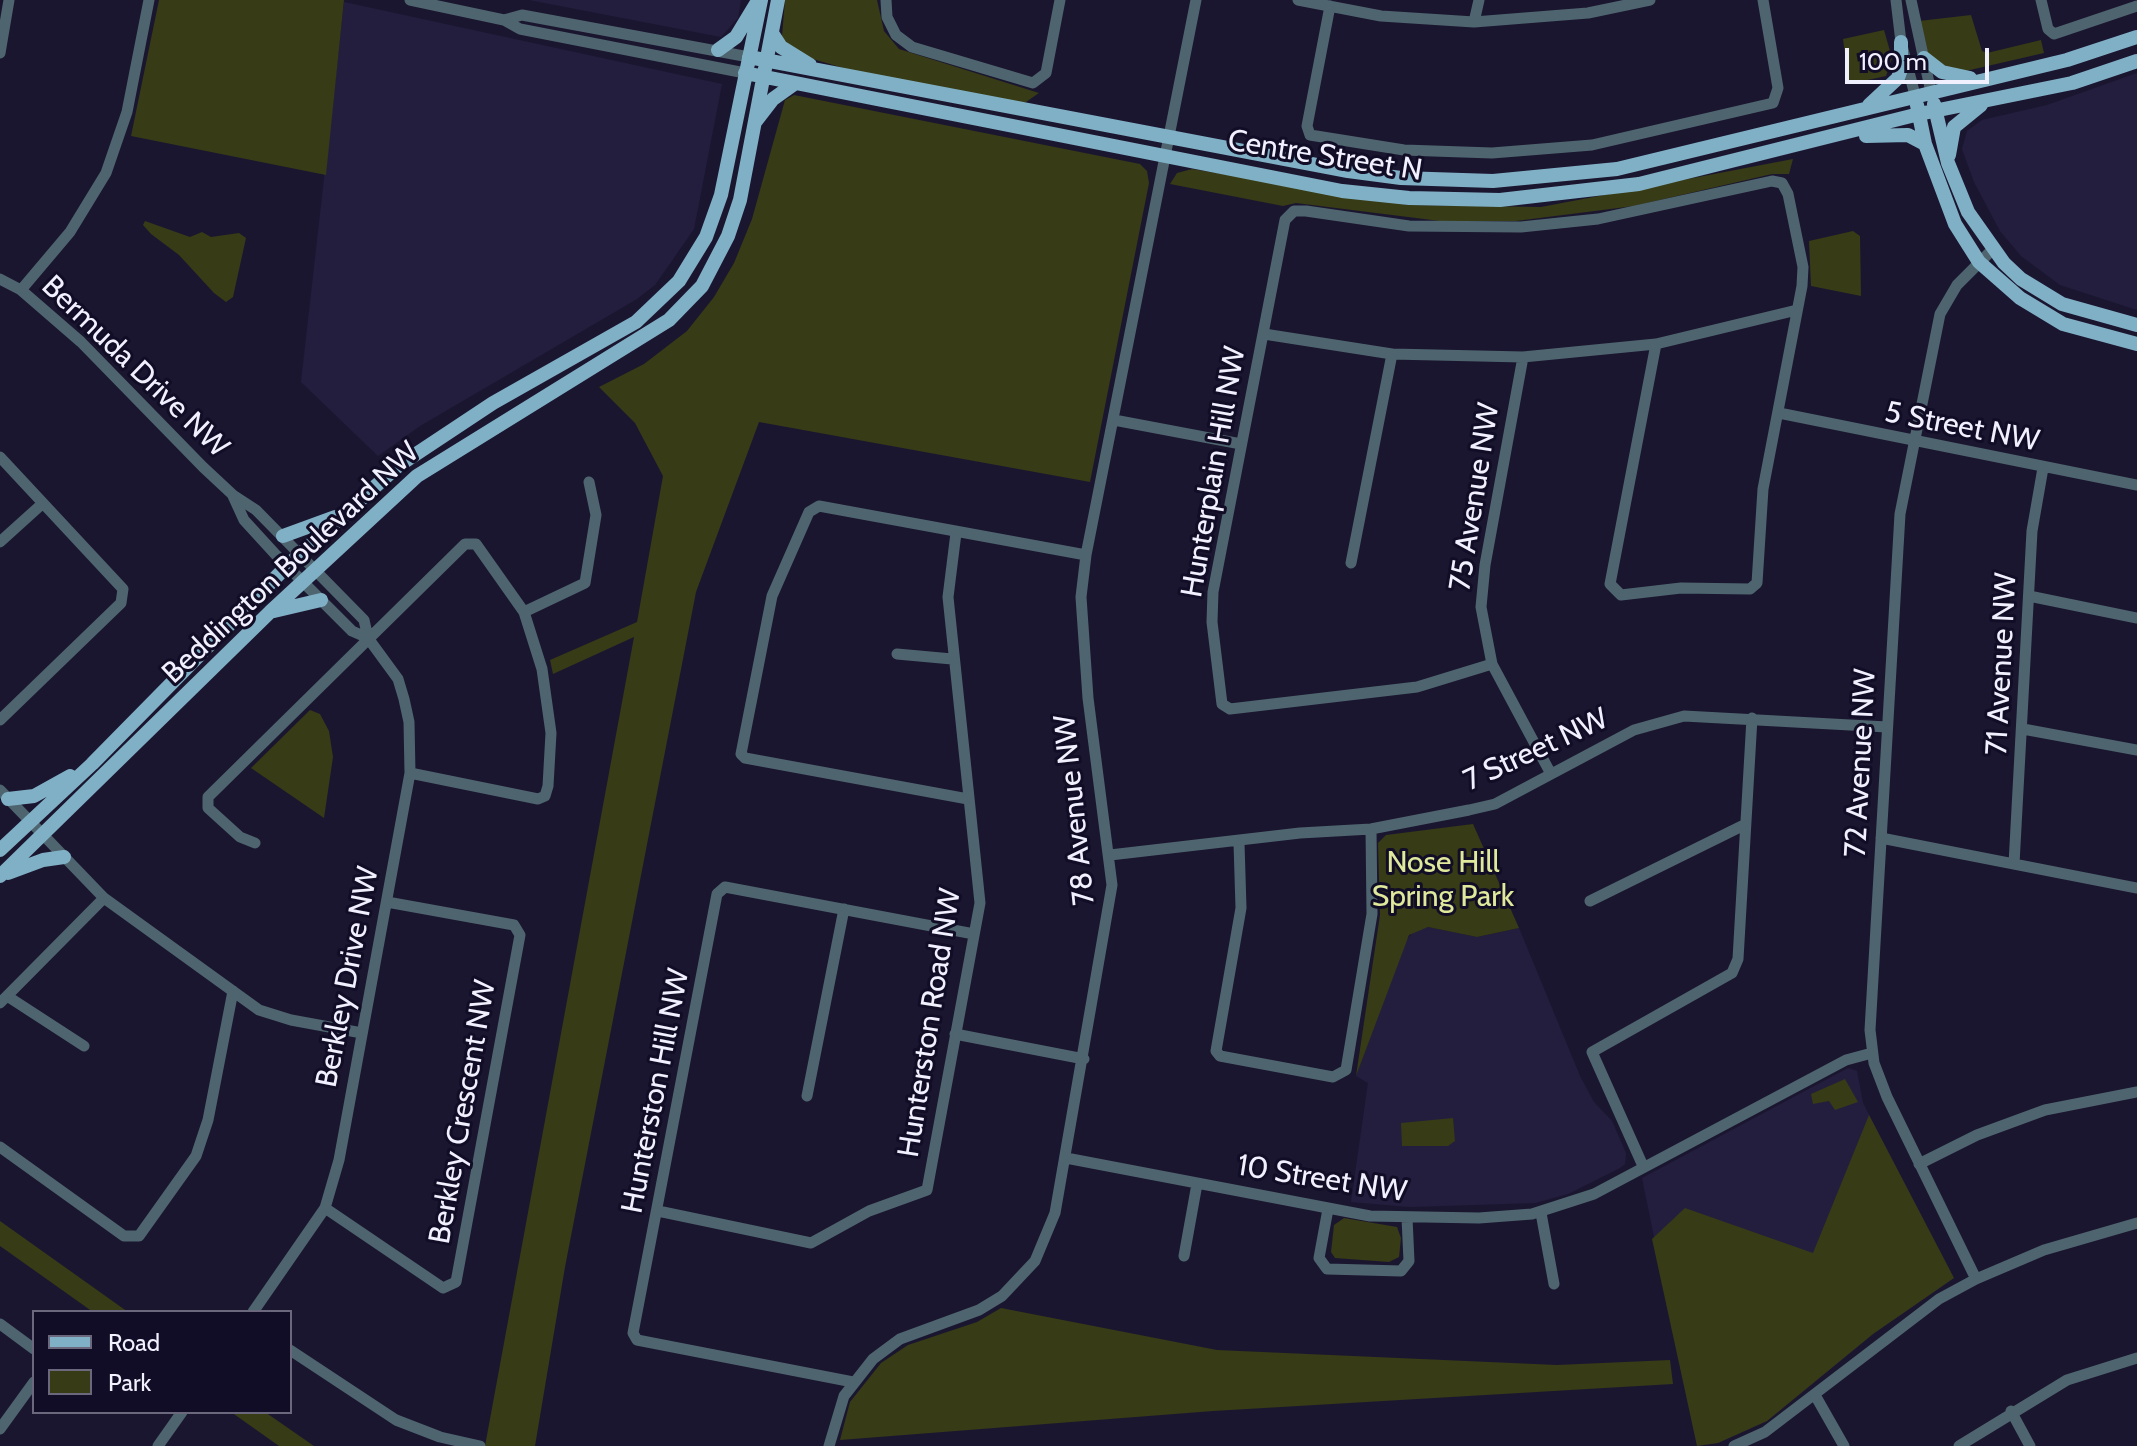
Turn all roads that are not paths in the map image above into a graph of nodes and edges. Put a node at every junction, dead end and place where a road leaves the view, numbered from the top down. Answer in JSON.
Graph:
{"nodes":[{"id":1,"x":9,"y":0,"type":"edge"},
{"id":2,"x":149,"y":0,"type":"edge"},
{"id":3,"x":410,"y":0,"type":"edge"},
{"id":4,"x":760,"y":0,"type":"edge"},
{"id":5,"x":778,"y":0,"type":"edge"},
{"id":6,"x":886,"y":0,"type":"edge"},
{"id":7,"x":1060,"y":0,"type":"edge"},
{"id":8,"x":1196,"y":0,"type":"edge"},
{"id":9,"x":1298,"y":0,"type":"edge"},
{"id":10,"x":1479,"y":0,"type":"edge"},
{"id":11,"x":1650,"y":0,"type":"edge"},
{"id":12,"x":1763,"y":0,"type":"edge"},
{"id":13,"x":1896,"y":0,"type":"edge"},
{"id":14,"x":1911,"y":0,"type":"edge"},
{"id":15,"x":2041,"y":0,"type":"edge"},
{"id":16,"x":1628,"y":2,"type":"edge"},
{"id":17,"x":1330,"y":6,"type":"junction"},
{"id":18,"x":2137,"y":6,"type":"edge"},
{"id":19,"x":504,"y":20,"type":"junction"},
{"id":20,"x":1474,"y":22,"type":"junction"},
{"id":21,"x":772,"y":33,"type":"junction"},
{"id":22,"x":2137,"y":37,"type":"edge"},
{"id":23,"x":1901,"y":42,"type":"junction"},
{"id":24,"x":718,"y":50,"type":"junction"},
{"id":25,"x":0,"y":53,"type":"edge"},
{"id":26,"x":1924,"y":58,"type":"junction"},
{"id":27,"x":766,"y":60,"type":"junction"},
{"id":28,"x":2137,"y":61,"type":"edge"},
{"id":29,"x":747,"y":65,"type":"junction"},
{"id":30,"x":820,"y":71,"type":"junction"},
{"id":31,"x":762,"y":77,"type":"junction"},
{"id":32,"x":1978,"y":81,"type":"junction"},
{"id":33,"x":794,"y":84,"type":"junction"},
{"id":34,"x":1931,"y":92,"type":"junction"},
{"id":35,"x":1915,"y":95,"type":"junction"},
{"id":36,"x":1985,"y":101,"type":"junction"},
{"id":37,"x":1867,"y":107,"type":"junction"},
{"id":38,"x":1936,"y":111,"type":"junction"},
{"id":39,"x":1919,"y":114,"type":"junction"},
{"id":40,"x":753,"y":124,"type":"junction"},
{"id":41,"x":1168,"y":137,"type":"junction"},
{"id":42,"x":1925,"y":144,"type":"junction"},
{"id":43,"x":1792,"y":147,"type":"junction"},
{"id":44,"x":1164,"y":155,"type":"junction"},
{"id":45,"x":1948,"y":163,"type":"junction"},
{"id":46,"x":1992,"y":250,"type":"junction"},
{"id":47,"x":1979,"y":262,"type":"junction"},
{"id":48,"x":0,"y":279,"type":"edge"},
{"id":49,"x":21,"y":290,"type":"junction"},
{"id":50,"x":1797,"y":310,"type":"junction"},
{"id":51,"x":2137,"y":325,"type":"edge"},
{"id":52,"x":1264,"y":334,"type":"junction"},
{"id":53,"x":1656,"y":344,"type":"junction"},
{"id":54,"x":2137,"y":344,"type":"edge"},
{"id":55,"x":1392,"y":354,"type":"junction"},
{"id":56,"x":1523,"y":357,"type":"junction"},
{"id":57,"x":1779,"y":413,"type":"junction"},
{"id":58,"x":1114,"y":420,"type":"junction"},
{"id":59,"x":1914,"y":441,"type":"junction"},
{"id":60,"x":1241,"y":444,"type":"junction"},
{"id":61,"x":0,"y":457,"type":"edge"},
{"id":62,"x":2043,"y":468,"type":"junction"},
{"id":63,"x":589,"y":482,"type":"dead end"},
{"id":64,"x":2137,"y":485,"type":"edge"},
{"id":65,"x":233,"y":495,"type":"junction"},
{"id":66,"x":42,"y":504,"type":"junction"},
{"id":67,"x":343,"y":514,"type":"junction"},
{"id":68,"x":956,"y":533,"type":"junction"},
{"id":69,"x":283,"y":536,"type":"junction"},
{"id":70,"x":0,"y":542,"type":"edge"},
{"id":71,"x":299,"y":555,"type":"junction"},
{"id":72,"x":1086,"y":555,"type":"junction"},
{"id":73,"x":1351,"y":563,"type":"dead end"},
{"id":74,"x":287,"y":566,"type":"junction"},
{"id":75,"x":315,"y":570,"type":"junction"},
{"id":76,"x":303,"y":582,"type":"junction"},
{"id":77,"x":2029,"y":596,"type":"junction"},
{"id":78,"x":321,"y":600,"type":"junction"},
{"id":79,"x":270,"y":612,"type":"junction"},
{"id":80,"x":524,"y":612,"type":"junction"},
{"id":81,"x":2137,"y":618,"type":"edge"},
{"id":82,"x":368,"y":638,"type":"junction"},
{"id":83,"x":897,"y":654,"type":"dead end"},
{"id":84,"x":952,"y":659,"type":"junction"},
{"id":85,"x":1492,"y":664,"type":"junction"},
{"id":86,"x":1752,"y":718,"type":"junction"},
{"id":87,"x":0,"y":720,"type":"edge"},
{"id":88,"x":1887,"y":727,"type":"junction"},
{"id":89,"x":2023,"y":729,"type":"junction"},
{"id":90,"x":2137,"y":750,"type":"edge"},
{"id":91,"x":92,"y":764,"type":"junction"},
{"id":92,"x":410,"y":773,"type":"junction"},
{"id":93,"x":1551,"y":774,"type":"junction"},
{"id":94,"x":4,"y":795,"type":"edge"},
{"id":95,"x":968,"y":799,"type":"junction"},
{"id":96,"x":30,"y":821,"type":"junction"},
{"id":97,"x":1744,"y":825,"type":"junction"},
{"id":98,"x":1371,"y":829,"type":"junction"},
{"id":99,"x":42,"y":834,"type":"junction"},
{"id":100,"x":1881,"y":838,"type":"junction"},
{"id":101,"x":255,"y":843,"type":"dead end"},
{"id":102,"x":1239,"y":843,"type":"junction"},
{"id":103,"x":0,"y":850,"type":"edge"},
{"id":104,"x":1110,"y":855,"type":"junction"},
{"id":105,"x":64,"y":857,"type":"junction"},
{"id":106,"x":2014,"y":864,"type":"junction"},
{"id":107,"x":0,"y":876,"type":"edge"},
{"id":108,"x":2137,"y":888,"type":"edge"},
{"id":109,"x":104,"y":898,"type":"junction"},
{"id":110,"x":1590,"y":901,"type":"dead end"},
{"id":111,"x":387,"y":902,"type":"junction"},
{"id":112,"x":844,"y":909,"type":"junction"},
{"id":113,"x":974,"y":934,"type":"junction"},
{"id":114,"x":233,"y":991,"type":"junction"},
{"id":115,"x":4,"y":999,"type":"edge"},
{"id":116,"x":362,"y":1033,"type":"junction"},
{"id":117,"x":955,"y":1034,"type":"junction"},
{"id":118,"x":84,"y":1046,"type":"dead end"},
{"id":119,"x":1872,"y":1053,"type":"junction"},
{"id":120,"x":1084,"y":1059,"type":"junction"},
{"id":121,"x":2137,"y":1092,"type":"edge"},
{"id":122,"x":807,"y":1096,"type":"dead end"},
{"id":123,"x":0,"y":1147,"type":"edge"},
{"id":124,"x":1066,"y":1158,"type":"junction"},
{"id":125,"x":1919,"y":1164,"type":"junction"},
{"id":126,"x":1643,"y":1166,"type":"junction"},
{"id":127,"x":1197,"y":1184,"type":"junction"},
{"id":128,"x":325,"y":1208,"type":"junction"},
{"id":129,"x":1328,"y":1209,"type":"junction"},
{"id":130,"x":658,"y":1211,"type":"junction"},
{"id":131,"x":1541,"y":1213,"type":"junction"},
{"id":132,"x":1407,"y":1218,"type":"junction"},
{"id":133,"x":2137,"y":1223,"type":"edge"},
{"id":134,"x":1184,"y":1256,"type":"dead end"},
{"id":135,"x":1976,"y":1279,"type":"junction"},
{"id":136,"x":1554,"y":1284,"type":"dead end"},
{"id":137,"x":254,"y":1310,"type":"edge"},
{"id":138,"x":0,"y":1324,"type":"edge"},
{"id":139,"x":32,"y":1348,"type":"edge"},
{"id":140,"x":292,"y":1351,"type":"edge"},
{"id":141,"x":2137,"y":1358,"type":"edge"},
{"id":142,"x":853,"y":1382,"type":"junction"},
{"id":143,"x":32,"y":1385,"type":"edge"},
{"id":144,"x":1815,"y":1395,"type":"junction"},
{"id":145,"x":2011,"y":1411,"type":"junction"},
{"id":146,"x":181,"y":1414,"type":"edge"},
{"id":147,"x":0,"y":1429,"type":"edge"},
{"id":148,"x":161,"y":1442,"type":"edge"},
{"id":149,"x":175,"y":1445,"type":"edge"},
{"id":150,"x":480,"y":1446,"type":"edge"},
{"id":151,"x":829,"y":1446,"type":"edge"},
{"id":152,"x":1734,"y":1446,"type":"edge"},
{"id":153,"x":1844,"y":1446,"type":"edge"},
{"id":154,"x":1959,"y":1446,"type":"edge"},
{"id":155,"x":2030,"y":1446,"type":"edge"}],
"edges":[{"from":1,"to":25,"type":"street"},
{"from":2,"to":49,"type":"street"},
{"from":3,"to":19,"type":"street","name":"Centre Street N"},
{"from":4,"to":24,"type":"main road"},
{"from":4,"to":29,"type":"main road","name":"Beddington Boulevard NW"},
{"from":5,"to":21,"type":"main road","name":"Beddington Boulevard NW"},
{"from":6,"to":7,"type":"street"},
{"from":8,"to":41,"type":"street","name":"78 Avenue NW"},
{"from":9,"to":17,"type":"street"},
{"from":10,"to":20,"type":"street"},
{"from":11,"to":16,"type":"street"},
{"from":12,"to":17,"type":"street"},
{"from":13,"to":23,"type":"street"},
{"from":14,"to":26,"type":"street"},
{"from":15,"to":18,"type":"street"},
{"from":16,"to":20,"type":"street"},
{"from":17,"to":20,"type":"street"},
{"from":19,"to":24,"type":"street","name":"Centre Street N"},
{"from":19,"to":29,"type":"street","name":"Centre Street N"},
{"from":21,"to":27,"type":"main road","name":"Beddington Boulevard NW"},
{"from":21,"to":30,"type":"main road"},
{"from":22,"to":32,"type":"main road","name":"Centre Street N"},
{"from":23,"to":35,"type":"street"},
{"from":23,"to":37,"type":"main road"},
{"from":24,"to":29,"type":"street","name":"Centre Street N"},
{"from":26,"to":32,"type":"main road"},
{"from":26,"to":34,"type":"street"},
{"from":27,"to":29,"type":"main road","name":"Centre Street N"},
{"from":27,"to":30,"type":"main road","name":"Centre Street N"},
{"from":27,"to":31,"type":"main road","name":"Beddington Boulevard NW"},
{"from":28,"to":36,"type":"main road","name":"Centre Street N"},
{"from":29,"to":31,"type":"main road","name":"Centre Street N"},
{"from":29,"to":67,"type":"main road","name":"Beddington Boulevard NW"},
{"from":30,"to":41,"type":"main road","name":"Centre Street N"},
{"from":31,"to":33,"type":"main road","name":"Centre Street N"},
{"from":31,"to":40,"type":"main road","name":"Beddington Boulevard NW"},
{"from":32,"to":34,"type":"main road","name":"Centre Street N"},
{"from":33,"to":40,"type":"main road"},
{"from":33,"to":44,"type":"main road","name":"Centre Street N"},
{"from":34,"to":35,"type":"main road","name":"Centre Street N"},
{"from":34,"to":38,"type":"main road"},
{"from":35,"to":37,"type":"main road","name":"Centre Street N"},
{"from":35,"to":39,"type":"main road"},
{"from":36,"to":38,"type":"main road","name":"Centre Street N"},
{"from":36,"to":45,"type":"main road"},
{"from":37,"to":41,"type":"main road","name":"Centre Street N"},
{"from":38,"to":39,"type":"main road","name":"Centre Street N"},
{"from":38,"to":45,"type":"main road"},
{"from":39,"to":42,"type":"main road"},
{"from":39,"to":43,"type":"main road","name":"Centre Street N"},
{"from":40,"to":75,"type":"main road","name":"Beddington Boulevard NW"},
{"from":41,"to":44,"type":"street","name":"78 Avenue NW"},
{"from":42,"to":43,"type":"main road"},
{"from":42,"to":47,"type":"main road"},
{"from":43,"to":44,"type":"main road","name":"Centre Street N"},
{"from":44,"to":58,"type":"street","name":"78 Avenue NW"},
{"from":45,"to":46,"type":"main road"},
{"from":46,"to":47,"type":"street","name":"72 Avenue NW"},
{"from":46,"to":51,"type":"main road"},
{"from":47,"to":54,"type":"main road"},
{"from":47,"to":59,"type":"street","name":"72 Avenue NW"},
{"from":48,"to":49,"type":"street","name":"Bermuda Drive NW"},
{"from":49,"to":65,"type":"street","name":"Bermuda Drive NW"},
{"from":50,"to":52,"type":"street","name":"Hunterplain Hill NW"},
{"from":50,"to":53,"type":"street"},
{"from":50,"to":57,"type":"street"},
{"from":52,"to":55,"type":"street"},
{"from":52,"to":60,"type":"street","name":"Hunterplain Hill NW"},
{"from":53,"to":56,"type":"street"},
{"from":53,"to":57,"type":"street"},
{"from":55,"to":56,"type":"street"},
{"from":55,"to":73,"type":"street"},
{"from":56,"to":85,"type":"street","name":"75 Avenue NW"},
{"from":57,"to":59,"type":"street","name":"5 Street NW"},
{"from":58,"to":60,"type":"street"},
{"from":58,"to":72,"type":"street","name":"78 Avenue NW"},
{"from":59,"to":62,"type":"street","name":"5 Street NW"},
{"from":59,"to":88,"type":"street","name":"72 Avenue NW"},
{"from":60,"to":85,"type":"street","name":"Hunterplain Hill NW"},
{"from":61,"to":66,"type":"street"},
{"from":62,"to":64,"type":"street","name":"5 Street NW"},
{"from":62,"to":77,"type":"street","name":"71 Avenue NW"},
{"from":63,"to":80,"type":"street"},
{"from":65,"to":69,"type":"street","name":"Bermuda Drive NW"},
{"from":65,"to":74,"type":"street","name":"Bermuda Drive NW"},
{"from":66,"to":70,"type":"street"},
{"from":66,"to":87,"type":"street"},
{"from":67,"to":69,"type":"main road"},
{"from":67,"to":71,"type":"main road","name":"Beddington Boulevard NW"},
{"from":68,"to":72,"type":"street"},
{"from":68,"to":84,"type":"street","name":"Hunterston Road NW"},
{"from":68,"to":95,"type":"street"},
{"from":69,"to":71,"type":"street","name":"Bermuda Drive NW"},
{"from":71,"to":74,"type":"main road","name":"Beddington Boulevard NW"},
{"from":71,"to":75,"type":"street","name":"Berkley Drive NW"},
{"from":72,"to":104,"type":"street","name":"78 Avenue NW"},
{"from":74,"to":76,"type":"street","name":"Berkley Drive NW"},
{"from":74,"to":91,"type":"main road","name":"Beddington Boulevard NW"},
{"from":75,"to":76,"type":"main road","name":"Beddington Boulevard NW"},
{"from":75,"to":82,"type":"street","name":"Berkley Drive NW"},
{"from":76,"to":78,"type":"street","name":"Berkley Drive NW"},
{"from":76,"to":79,"type":"main road","name":"Beddington Boulevard NW"},
{"from":77,"to":81,"type":"street"},
{"from":77,"to":89,"type":"street","name":"71 Avenue NW"},
{"from":78,"to":79,"type":"main road"},
{"from":78,"to":82,"type":"street","name":"Berkley Drive NW"},
{"from":79,"to":99,"type":"main road","name":"Beddington Boulevard NW"},
{"from":80,"to":82,"type":"street"},
{"from":80,"to":92,"type":"street"},
{"from":82,"to":92,"type":"street","name":"Berkley Drive NW"},
{"from":82,"to":101,"type":"street"},
{"from":83,"to":84,"type":"street"},
{"from":84,"to":95,"type":"street","name":"Hunterston Road NW"},
{"from":85,"to":93,"type":"street","name":"75 Avenue NW"},
{"from":86,"to":88,"type":"street","name":"7 Street NW"},
{"from":86,"to":93,"type":"street","name":"7 Street NW"},
{"from":86,"to":97,"type":"street"},
{"from":88,"to":100,"type":"street","name":"72 Avenue NW"},
{"from":89,"to":90,"type":"street"},
{"from":89,"to":106,"type":"street","name":"71 Avenue NW"},
{"from":91,"to":94,"type":"main road"},
{"from":91,"to":96,"type":"main road","name":"Beddington Boulevard NW"},
{"from":92,"to":111,"type":"street","name":"Berkley Drive NW"},
{"from":93,"to":98,"type":"street","name":"7 Street NW"},
{"from":94,"to":96,"type":"street"},
{"from":95,"to":113,"type":"street","name":"Hunterston Road NW"},
{"from":96,"to":99,"type":"street"},
{"from":96,"to":103,"type":"main road","name":"Beddington Boulevard NW"},
{"from":97,"to":110,"type":"street"},
{"from":97,"to":126,"type":"street"},
{"from":98,"to":102,"type":"street","name":"7 Street NW"},
{"from":98,"to":102,"type":"street"},
{"from":99,"to":105,"type":"street"},
{"from":99,"to":107,"type":"main road","name":"Beddington Boulevard NW"},
{"from":100,"to":106,"type":"street"},
{"from":100,"to":119,"type":"street","name":"72 Avenue NW"},
{"from":102,"to":104,"type":"street","name":"7 Street NW"},
{"from":104,"to":120,"type":"street","name":"78 Avenue NW"},
{"from":105,"to":107,"type":"main road"},
{"from":105,"to":109,"type":"street"},
{"from":106,"to":108,"type":"street"},
{"from":109,"to":114,"type":"street"},
{"from":109,"to":115,"type":"street"},
{"from":111,"to":116,"type":"street","name":"Berkley Drive NW"},
{"from":111,"to":128,"type":"street","name":"Berkley Crescent NW"},
{"from":112,"to":113,"type":"street","name":"Hunterston Hill NW"},
{"from":112,"to":122,"type":"street"},
{"from":112,"to":130,"type":"street","name":"Hunterston Hill NW"},
{"from":113,"to":117,"type":"street","name":"Hunterston Road NW"},
{"from":114,"to":116,"type":"street"},
{"from":114,"to":123,"type":"street"},
{"from":115,"to":118,"type":"street"},
{"from":116,"to":128,"type":"street","name":"Berkley Drive NW"},
{"from":117,"to":120,"type":"street"},
{"from":117,"to":130,"type":"street","name":"Hunterston Road NW"},
{"from":119,"to":125,"type":"street","name":"72 Avenue NW"},
{"from":119,"to":126,"type":"street","name":"10 Street NW"},
{"from":120,"to":124,"type":"street","name":"78 Avenue NW"},
{"from":121,"to":125,"type":"street"},
{"from":124,"to":127,"type":"street","name":"10 Street NW"},
{"from":124,"to":142,"type":"street","name":"78 Avenue NW"},
{"from":125,"to":135,"type":"street","name":"72 Avenue NW"},
{"from":126,"to":131,"type":"street","name":"10 Street NW"},
{"from":127,"to":129,"type":"street","name":"10 Street NW"},
{"from":127,"to":134,"type":"street"},
{"from":128,"to":137,"type":"street","name":"Berkley Drive NW"},
{"from":129,"to":132,"type":"street","name":"10 Street NW"},
{"from":129,"to":132,"type":"street"},
{"from":130,"to":142,"type":"street","name":"Hunterston Hill NW"},
{"from":131,"to":132,"type":"street","name":"10 Street NW"},
{"from":131,"to":136,"type":"street"},
{"from":133,"to":135,"type":"street"},
{"from":135,"to":144,"type":"street"},
{"from":138,"to":139,"type":"street"},
{"from":140,"to":150,"type":"street"},
{"from":141,"to":145,"type":"street"},
{"from":142,"to":151,"type":"street","name":"78 Avenue NW"},
{"from":143,"to":147,"type":"street"},
{"from":144,"to":152,"type":"street"},
{"from":144,"to":153,"type":"street"},
{"from":145,"to":154,"type":"street"},
{"from":145,"to":155,"type":"street"},
{"from":146,"to":148,"type":"street"},
{"from":148,"to":149,"type":"street"}]}
